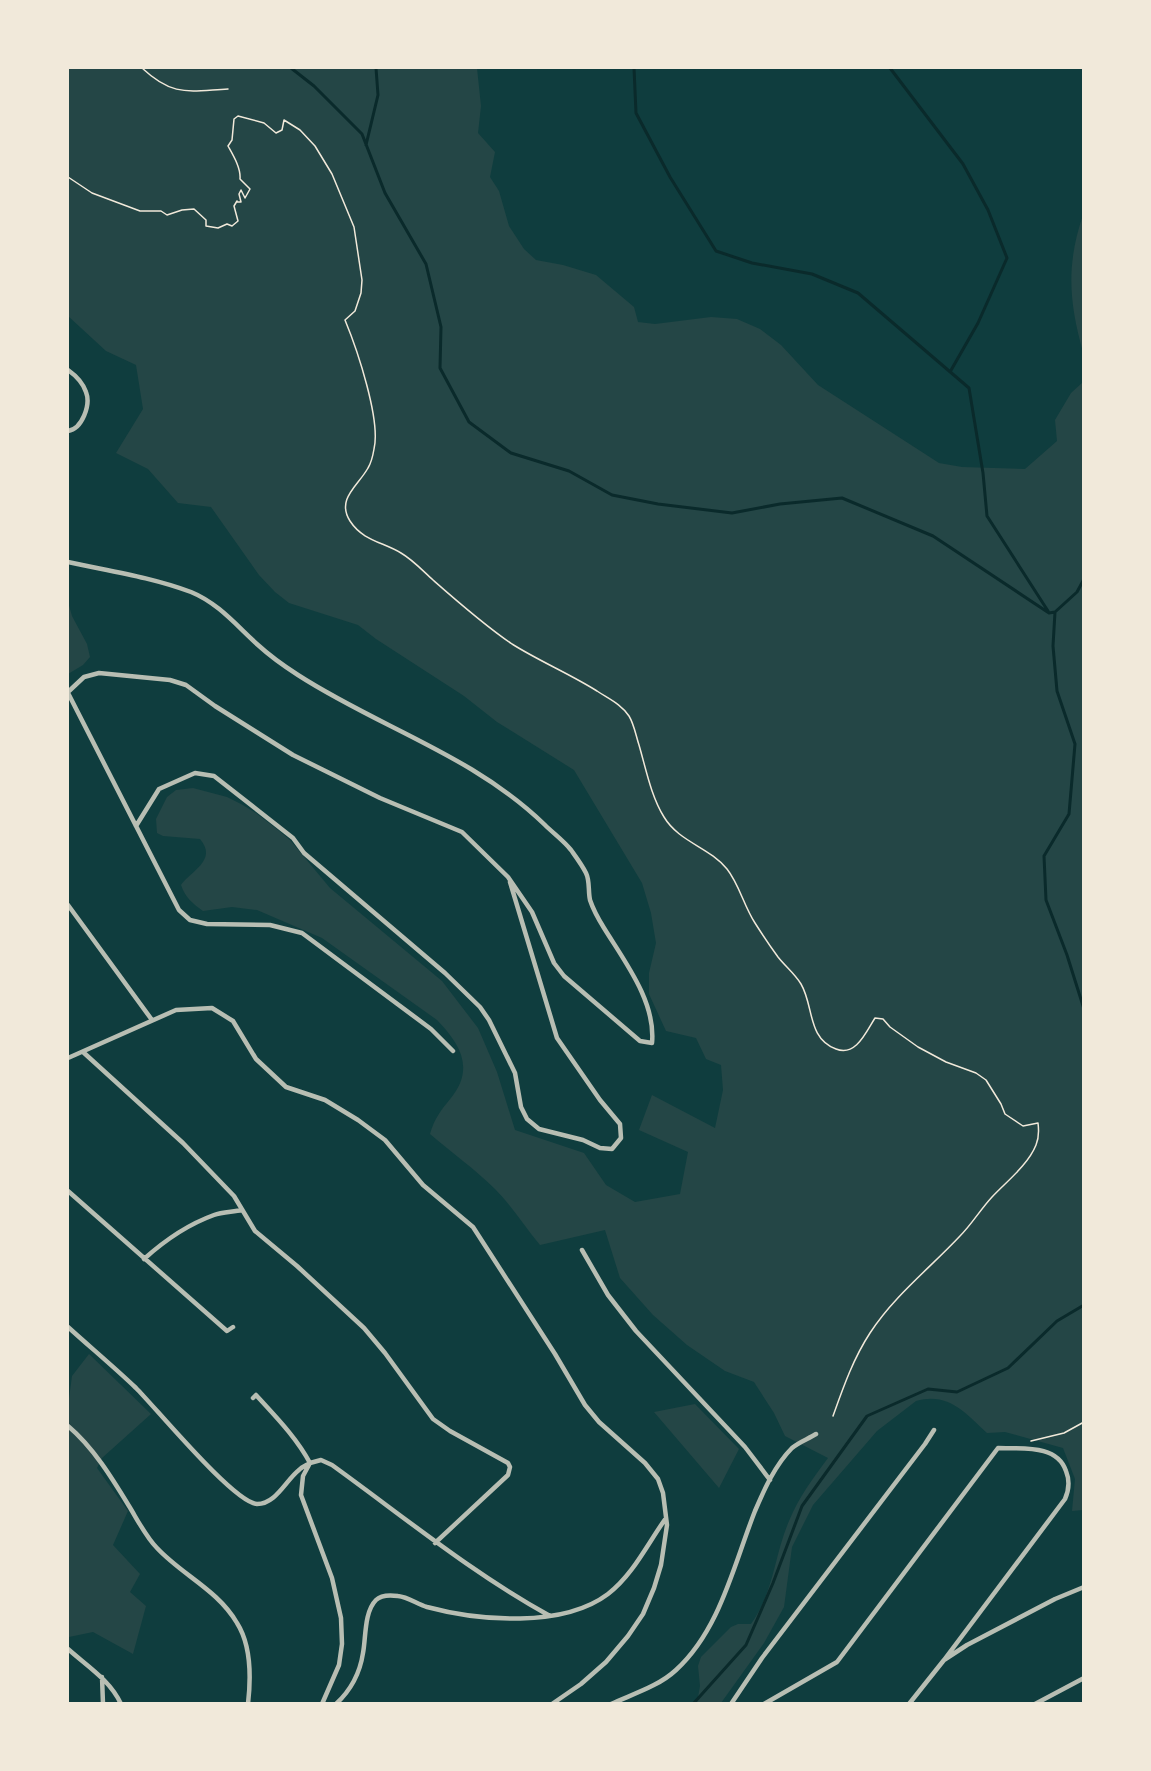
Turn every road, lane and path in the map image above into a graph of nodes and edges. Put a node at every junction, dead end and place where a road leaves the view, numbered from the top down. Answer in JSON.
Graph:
{"nodes":[{"id":1,"x":142,"y":68,"type":"edge"},
{"id":2,"x":228,"y":89,"type":"dead end"},
{"id":3,"x":68,"y":177,"type":"edge"},
{"id":4,"x":68,"y":370,"type":"edge"},
{"id":5,"x":68,"y":431,"type":"edge"},
{"id":6,"x":68,"y":562,"type":"edge"},
{"id":7,"x":68,"y":692,"type":"edge"},
{"id":8,"x":136,"y":826,"type":"junction"},
{"id":9,"x":508,"y":877,"type":"junction"},
{"id":10,"x":68,"y":905,"type":"edge"},
{"id":11,"x":152,"y":1020,"type":"junction"},
{"id":12,"x":453,"y":1051,"type":"dead end"},
{"id":13,"x":83,"y":1052,"type":"junction"},
{"id":14,"x":68,"y":1059,"type":"edge"},
{"id":15,"x":68,"y":1191,"type":"edge"},
{"id":16,"x":242,"y":1210,"type":"junction"},
{"id":17,"x":582,"y":1250,"type":"dead end"},
{"id":18,"x":144,"y":1259,"type":"junction"},
{"id":19,"x":68,"y":1327,"type":"edge"},
{"id":20,"x":233,"y":1327,"type":"dead end"},
{"id":21,"x":254,"y":1398,"type":"dead end"},
{"id":22,"x":833,"y":1416,"type":"dead end"},
{"id":23,"x":1083,"y":1422,"type":"edge"},
{"id":24,"x":68,"y":1426,"type":"edge"},
{"id":25,"x":934,"y":1430,"type":"dead end"},
{"id":26,"x":816,"y":1434,"type":"dead end"},
{"id":27,"x":1023,"y":1442,"type":"dead end"},
{"id":28,"x":310,"y":1463,"type":"junction"},
{"id":29,"x":770,"y":1480,"type":"junction"},
{"id":30,"x":666,"y":1518,"type":"junction"},
{"id":31,"x":435,"y":1543,"type":"junction"},
{"id":32,"x":1083,"y":1587,"type":"edge"},
{"id":33,"x":552,"y":1617,"type":"junction"},
{"id":34,"x":68,"y":1649,"type":"edge"},
{"id":35,"x":944,"y":1660,"type":"junction"},
{"id":36,"x":102,"y":1677,"type":"junction"},
{"id":37,"x":1083,"y":1678,"type":"edge"},
{"id":38,"x":732,"y":1703,"type":"edge"},
{"id":39,"x":102,"y":1704,"type":"edge"},
{"id":40,"x":122,"y":1704,"type":"edge"},
{"id":41,"x":248,"y":1704,"type":"edge"},
{"id":42,"x":322,"y":1704,"type":"edge"},
{"id":43,"x":336,"y":1704,"type":"edge"},
{"id":44,"x":552,"y":1704,"type":"edge"},
{"id":45,"x":612,"y":1704,"type":"edge"},
{"id":46,"x":764,"y":1704,"type":"edge"},
{"id":47,"x":909,"y":1704,"type":"edge"},
{"id":48,"x":1035,"y":1704,"type":"edge"}],
"edges":[{"from":1,"to":2,"type":"path"},
{"from":3,"to":22,"type":"path"},
{"from":4,"to":5,"type":"street"},
{"from":6,"to":9,"type":"street"},
{"from":7,"to":8,"type":"street"},
{"from":7,"to":9,"type":"street"},
{"from":8,"to":9,"type":"street"},
{"from":8,"to":12,"type":"street"},
{"from":10,"to":11,"type":"street"},
{"from":11,"to":13,"type":"street"},
{"from":11,"to":30,"type":"street"},
{"from":13,"to":14,"type":"street"},
{"from":13,"to":16,"type":"street"},
{"from":15,"to":18,"type":"street"},
{"from":16,"to":18,"type":"street"},
{"from":16,"to":31,"type":"street"},
{"from":17,"to":29,"type":"street"},
{"from":18,"to":20,"type":"street"},
{"from":19,"to":28,"type":"street"},
{"from":21,"to":28,"type":"street"},
{"from":23,"to":27,"type":"path"},
{"from":24,"to":41,"type":"street"},
{"from":25,"to":38,"type":"street"},
{"from":26,"to":29,"type":"street"},
{"from":28,"to":31,"type":"street"},
{"from":28,"to":42,"type":"street"},
{"from":29,"to":45,"type":"street"},
{"from":30,"to":33,"type":"street"},
{"from":30,"to":44,"type":"street"},
{"from":31,"to":33,"type":"street"},
{"from":32,"to":35,"type":"street"},
{"from":33,"to":43,"type":"street"},
{"from":34,"to":36,"type":"street"},
{"from":35,"to":46,"type":"street"},
{"from":35,"to":47,"type":"street"},
{"from":36,"to":39,"type":"street"},
{"from":36,"to":40,"type":"street"},
{"from":37,"to":48,"type":"street"}]}
